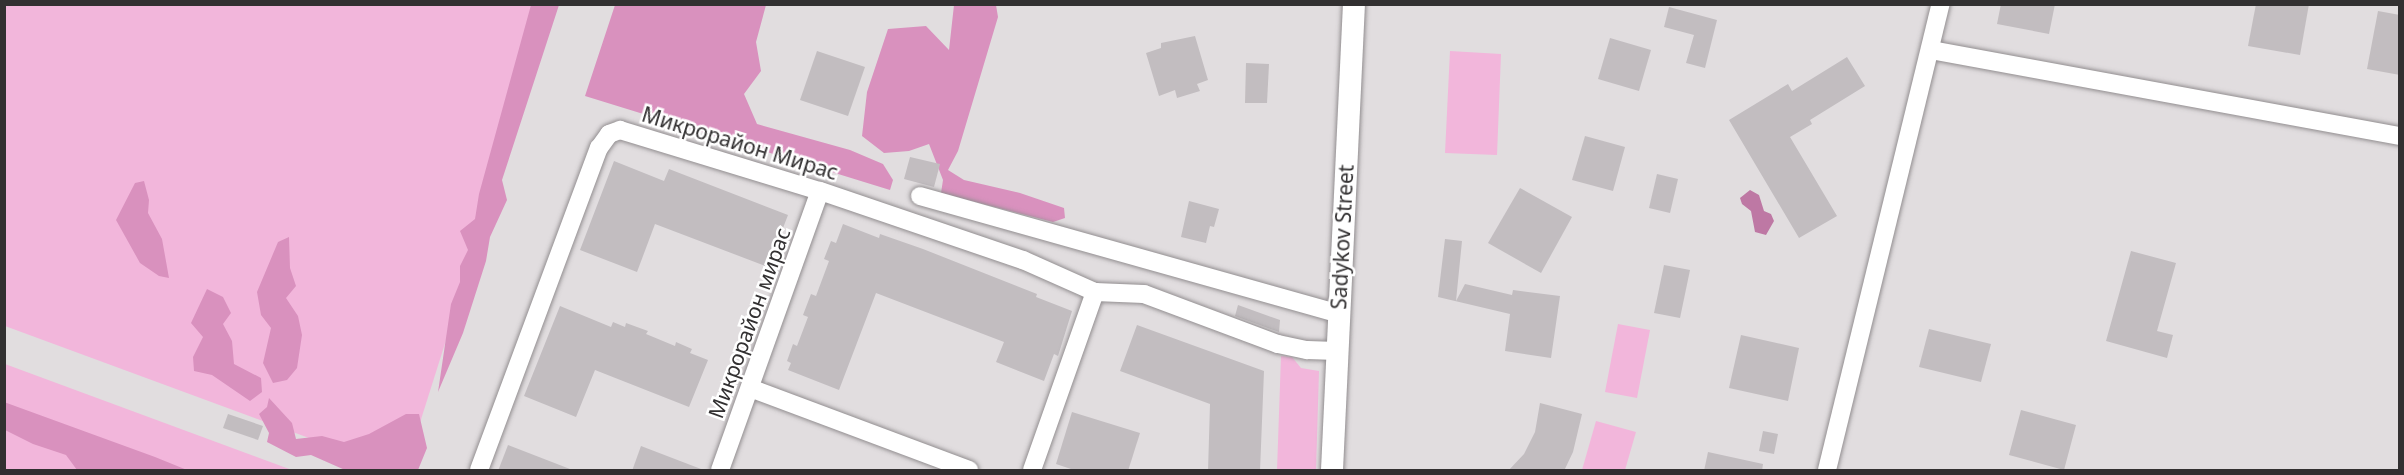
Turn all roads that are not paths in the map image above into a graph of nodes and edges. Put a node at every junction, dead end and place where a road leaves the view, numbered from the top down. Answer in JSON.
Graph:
{"nodes":[{"id":1,"x":1354,"y":4,"type":"edge"},
{"id":2,"x":1941,"y":4,"type":"edge"},
{"id":3,"x":1931,"y":50,"type":"junction"},
{"id":4,"x":2400,"y":136,"type":"edge"},
{"id":5,"x":820,"y":190,"type":"junction"},
{"id":6,"x":920,"y":196,"type":"dead end"},
{"id":7,"x":1095,"y":292,"type":"junction"},
{"id":8,"x":1339,"y":314,"type":"junction"},
{"id":9,"x":1337,"y":351,"type":"junction"},
{"id":10,"x":750,"y":388,"type":"junction"},
{"id":11,"x":479,"y":471,"type":"edge"},
{"id":12,"x":720,"y":471,"type":"edge"},
{"id":13,"x":969,"y":471,"type":"edge"},
{"id":14,"x":1032,"y":471,"type":"edge"},
{"id":15,"x":1332,"y":471,"type":"edge"},
{"id":16,"x":1827,"y":471,"type":"edge"}],
"edges":[{"from":1,"to":8,"type":"street","name":"Sadykov Street"},
{"from":2,"to":3,"type":"street"},
{"from":3,"to":4,"type":"street"},
{"from":3,"to":16,"type":"street"},
{"from":5,"to":7,"type":"street","name":"Микрорайон Мирас"},
{"from":5,"to":10,"type":"street","name":"Микрорайон мирас"},
{"from":5,"to":11,"type":"street","name":"Микрорайон Мирас"},
{"from":6,"to":8,"type":"street"},
{"from":7,"to":9,"type":"street","name":"Микрорайон Мирас"},
{"from":7,"to":14,"type":"street"},
{"from":8,"to":9,"type":"street","name":"Sadykov Street"},
{"from":9,"to":15,"type":"street","name":"Sadykov Street"},
{"from":10,"to":12,"type":"street","name":"Микрорайон мирас"},
{"from":10,"to":13,"type":"street","name":"Микрорайон Мирас"}]}
